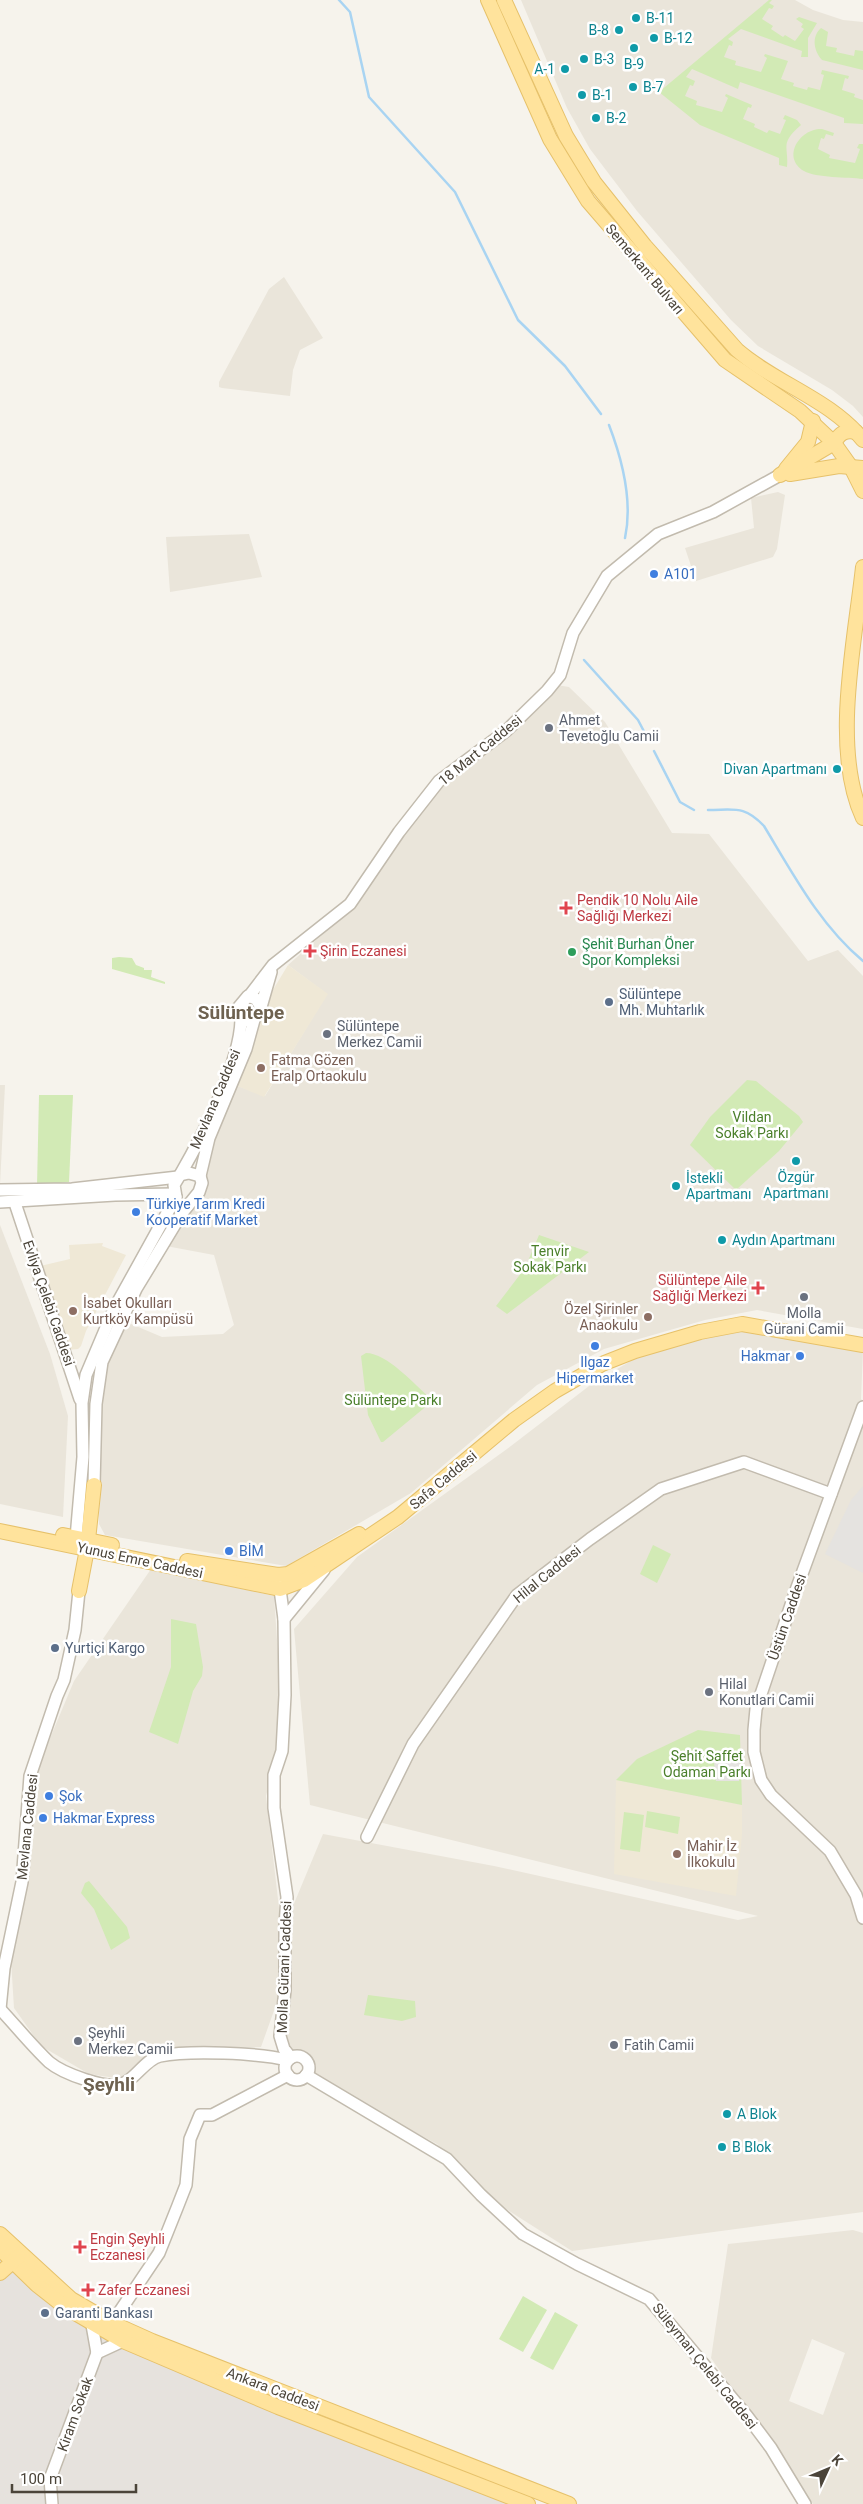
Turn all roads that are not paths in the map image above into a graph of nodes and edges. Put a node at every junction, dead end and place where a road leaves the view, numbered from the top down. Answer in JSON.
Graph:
{"nodes":[{"id":1,"x":488,"y":0,"type":"edge"},
{"id":2,"x":504,"y":0,"type":"edge"},
{"id":3,"x":813,"y":421,"type":"junction"},
{"id":4,"x":861,"y":438,"type":"edge"},
{"id":5,"x":834,"y":443,"type":"junction"},
{"id":6,"x":857,"y":467,"type":"edge"},
{"id":7,"x":780,"y":475,"type":"junction"},
{"id":8,"x":863,"y":491,"type":"edge"},
{"id":9,"x":863,"y":567,"type":"edge"},
{"id":10,"x":863,"y":818,"type":"edge"},
{"id":11,"x":273,"y":965,"type":"junction"},
{"id":12,"x":250,"y":996,"type":"junction"},
{"id":13,"x":261,"y":1007,"type":"junction"},
{"id":14,"x":240,"y":1020,"type":"junction"},
{"id":15,"x":254,"y":1020,"type":"junction"},
{"id":16,"x":179,"y":1176,"type":"junction"},
{"id":17,"x":200,"y":1176,"type":"junction"},
{"id":18,"x":0,"y":1190,"type":"edge"},
{"id":19,"x":175,"y":1196,"type":"junction"},
{"id":20,"x":191,"y":1200,"type":"junction"},
{"id":21,"x":0,"y":1202,"type":"edge"},
{"id":22,"x":15,"y":1203,"type":"junction"},
{"id":23,"x":863,"y":1339,"type":"edge"},
{"id":24,"x":863,"y":1344,"type":"edge"},
{"id":25,"x":93,"y":1357,"type":"junction"},
{"id":26,"x":69,"y":1361,"type":"junction"},
{"id":27,"x":600,"y":1361,"type":"junction"},
{"id":28,"x":82,"y":1403,"type":"junction"},
{"id":29,"x":863,"y":1408,"type":"edge"},
{"id":30,"x":512,"y":1417,"type":"junction"},
{"id":31,"x":94,"y":1485,"type":"joint"},
{"id":32,"x":831,"y":1494,"type":"junction"},
{"id":33,"x":0,"y":1521,"type":"edge"},
{"id":34,"x":0,"y":1531,"type":"edge"},
{"id":35,"x":86,"y":1543,"type":"junction"},
{"id":36,"x":327,"y":1566,"type":"junction"},
{"id":37,"x":279,"y":1582,"type":"junction"},
{"id":38,"x":79,"y":1591,"type":"joint"},
{"id":39,"x":284,"y":1619,"type":"junction"},
{"id":40,"x":366,"y":1837,"type":"dead end"},
{"id":41,"x":863,"y":1918,"type":"edge"},
{"id":42,"x":0,"y":2009,"type":"edge"},
{"id":43,"x":290,"y":2059,"type":"junction"},
{"id":44,"x":288,"y":2075,"type":"junction"},
{"id":45,"x":306,"y":2075,"type":"junction"},
{"id":46,"x":0,"y":2234,"type":"edge"},
{"id":47,"x":0,"y":2249,"type":"edge"},
{"id":48,"x":17,"y":2258,"type":"junction"},
{"id":49,"x":0,"y":2273,"type":"edge"},
{"id":50,"x":25,"y":2274,"type":"junction"},
{"id":51,"x":0,"y":2280,"type":"edge"},
{"id":52,"x":112,"y":2323,"type":"junction"},
{"id":53,"x":92,"y":2324,"type":"junction"},
{"id":54,"x":123,"y":2341,"type":"junction"},
{"id":55,"x":97,"y":2353,"type":"junction"},
{"id":56,"x":52,"y":2504,"type":"edge"},
{"id":57,"x":528,"y":2504,"type":"edge"},
{"id":58,"x":569,"y":2504,"type":"edge"},
{"id":59,"x":805,"y":2504,"type":"edge"}],
"edges":[{"from":1,"to":3,"type":"main road","name":"Semerkant Bulvarı"},
{"from":2,"to":4,"type":"main road","name":"Semerkant Bulvarı"},
{"from":3,"to":5,"type":"main road","name":"Semerkant Bulvarı"},
{"from":3,"to":7,"type":"main road"},
{"from":4,"to":5,"type":"main road"},
{"from":5,"to":6,"type":"main road","name":"Semerkant Bulvarı"},
{"from":5,"to":7,"type":"main road"},
{"from":6,"to":7,"type":"main road"},
{"from":6,"to":8,"type":"main road","name":"Semerkant Bulvarı"},
{"from":7,"to":11,"type":"street","name":"18 Mart Caddesi"},
{"from":9,"to":10,"type":"main road"},
{"from":11,"to":12,"type":"street","name":"18 Mart Caddesi"},
{"from":11,"to":13,"type":"street"},
{"from":12,"to":13,"type":"street"},
{"from":12,"to":14,"type":"street"},
{"from":13,"to":15,"type":"street"},
{"from":14,"to":15,"type":"street"},
{"from":14,"to":16,"type":"street","name":"Mevlana Caddesi"},
{"from":15,"to":17,"type":"street","name":"Mevlana Caddesi"},
{"from":16,"to":17,"type":"street"},
{"from":16,"to":18,"type":"street"},
{"from":16,"to":19,"type":"street"},
{"from":17,"to":20,"type":"street"},
{"from":19,"to":20,"type":"street"},
{"from":19,"to":22,"type":"street"},
{"from":19,"to":25,"type":"street"},
{"from":20,"to":31,"type":"street"},
{"from":21,"to":22,"type":"street"},
{"from":22,"to":26,"type":"street","name":"Evliya Çelebi Caddesi"},
{"from":23,"to":27,"type":"main road","name":"Safa Caddesi"},
{"from":24,"to":27,"type":"main road","name":"Safa Caddesi"},
{"from":25,"to":26,"type":"street"},
{"from":25,"to":28,"type":"street"},
{"from":26,"to":28,"type":"street","name":"Evliya Çelebi Caddesi"},
{"from":27,"to":30,"type":"main road","name":"Safa Caddesi"},
{"from":28,"to":35,"type":"street"},
{"from":29,"to":32,"type":"street","name":"Üstün Caddesi"},
{"from":30,"to":36,"type":"main road","name":"Safa Caddesi"},
{"from":30,"to":37,"type":"main road","name":"Safa Caddesi"},
{"from":31,"to":35,"type":"main road"},
{"from":32,"to":40,"type":"street","name":"Hilal Caddesi"},
{"from":32,"to":41,"type":"street","name":"Üstün Caddesi"},
{"from":33,"to":35,"type":"main road","name":"Yunus Emre Caddesi"},
{"from":34,"to":35,"type":"main road","name":"Yunus Emre Caddesi"},
{"from":35,"to":37,"type":"main road","name":"Yunus Emre Caddesi"},
{"from":35,"to":38,"type":"main road"},
{"from":36,"to":37,"type":"main road","name":"Safa Caddesi"},
{"from":36,"to":39,"type":"street"},
{"from":37,"to":39,"type":"street","name":"Molla Gürani Caddesi"},
{"from":38,"to":42,"type":"street","name":"Mevlana Caddesi"},
{"from":39,"to":43,"type":"street","name":"Molla Gürani Caddesi"},
{"from":42,"to":43,"type":"street"},
{"from":43,"to":44,"type":"street"},
{"from":43,"to":45,"type":"street"},
{"from":44,"to":45,"type":"street"},
{"from":44,"to":52,"type":"street"},
{"from":45,"to":59,"type":"street","name":"Süleyman Çelebi Caddesi"},
{"from":46,"to":48,"type":"main road","name":"Ankara Caddesi"},
{"from":47,"to":48,"type":"main road","name":"Ankara Caddesi"},
{"from":48,"to":49,"type":"main road"},
{"from":48,"to":50,"type":"main road","name":"Ankara Caddesi"},
{"from":48,"to":52,"type":"main road","name":"Ankara Caddesi"},
{"from":50,"to":51,"type":"main road"},
{"from":50,"to":53,"type":"main road","name":"Ankara Caddesi"},
{"from":52,"to":58,"type":"main road","name":"Ankara Caddesi"},
{"from":53,"to":54,"type":"main road","name":"Ankara Caddesi"},
{"from":53,"to":55,"type":"street"},
{"from":54,"to":55,"type":"street"},
{"from":54,"to":57,"type":"main road","name":"Ankara Caddesi"},
{"from":55,"to":56,"type":"street","name":"Kiram Sokak"}]}
